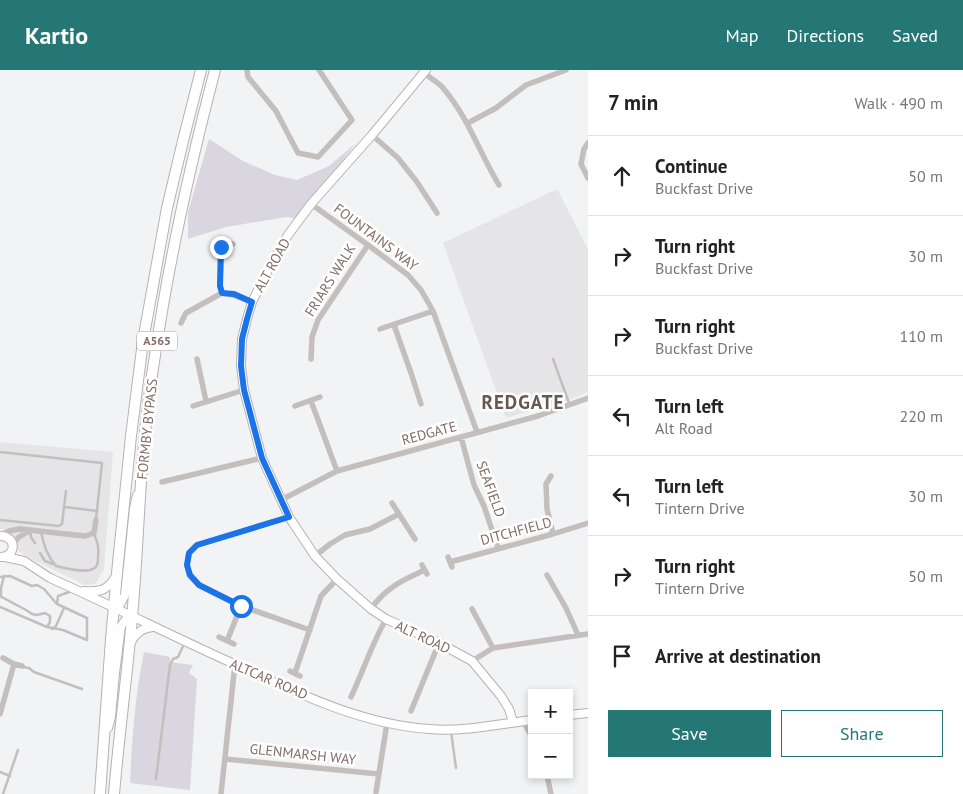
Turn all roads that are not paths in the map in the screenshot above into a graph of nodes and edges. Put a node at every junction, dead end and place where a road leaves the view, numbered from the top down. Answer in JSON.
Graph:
{"nodes":[{"id":1,"x":201,"y":70,"type":"edge"},
{"id":2,"x":215,"y":70,"type":"edge"},
{"id":3,"x":247,"y":70,"type":"edge"},
{"id":4,"x":320,"y":70,"type":"edge"},
{"id":5,"x":566,"y":70,"type":"edge"},
{"id":6,"x":425,"y":72,"type":"edge"},
{"id":7,"x":468,"y":123,"type":"junction"},
{"id":8,"x":372,"y":135,"type":"junction"},
{"id":9,"x":588,"y":143,"type":"edge"},
{"id":10,"x":588,"y":178,"type":"edge"},
{"id":11,"x":499,"y":185,"type":"dead end"},
{"id":12,"x":311,"y":204,"type":"junction"},
{"id":13,"x":437,"y":213,"type":"dead end"},
{"id":14,"x":233,"y":244,"type":"dead end"},
{"id":15,"x":368,"y":245,"type":"junction"},
{"id":16,"x":222,"y":293,"type":"junction"},
{"id":17,"x":252,"y":302,"type":"junction"},
{"id":18,"x":433,"y":311,"type":"junction"},
{"id":19,"x":181,"y":323,"type":"dead end"},
{"id":20,"x":394,"y":325,"type":"junction"},
{"id":21,"x":380,"y":329,"type":"dead end"},
{"id":22,"x":197,"y":359,"type":"dead end"},
{"id":23,"x":311,"y":359,"type":"dead end"},
{"id":24,"x":553,"y":359,"type":"dead end"},
{"id":25,"x":244,"y":390,"type":"junction"},
{"id":26,"x":320,"y":396,"type":"dead end"},
{"id":27,"x":588,"y":398,"type":"edge"},
{"id":28,"x":311,"y":400,"type":"junction"},
{"id":29,"x":206,"y":401,"type":"junction"},
{"id":30,"x":421,"y":404,"type":"dead end"},
{"id":31,"x":570,"y":405,"type":"junction"},
{"id":32,"x":193,"y":406,"type":"dead end"},
{"id":33,"x":294,"y":406,"type":"dead end"},
{"id":34,"x":478,"y":432,"type":"junction"},
{"id":35,"x":461,"y":438,"type":"junction"},
{"id":36,"x":0,"y":452,"type":"edge"},
{"id":37,"x":262,"y":458,"type":"junction"},
{"id":38,"x":337,"y":471,"type":"junction"},
{"id":39,"x":551,"y":476,"type":"dead end"},
{"id":40,"x":141,"y":481,"type":"junction"},
{"id":41,"x":162,"y":482,"type":"dead end"},
{"id":42,"x":66,"y":491,"type":"dead end"},
{"id":43,"x":281,"y":500,"type":"junction"},
{"id":44,"x":392,"y":504,"type":"dead end"},
{"id":45,"x":65,"y":507,"type":"junction"},
{"id":46,"x":98,"y":511,"type":"junction"},
{"id":47,"x":399,"y":514,"type":"junction"},
{"id":48,"x":289,"y":517,"type":"junction"},
{"id":49,"x":0,"y":520,"type":"edge"},
{"id":50,"x":96,"y":520,"type":"joint"},
{"id":51,"x":588,"y":523,"type":"edge"},
{"id":52,"x":30,"y":531,"type":"junction"},
{"id":53,"x":42,"y":532,"type":"junction"},
{"id":54,"x":94,"y":533,"type":"junction"},
{"id":55,"x":553,"y":534,"type":"junction"},
{"id":56,"x":0,"y":535,"type":"edge"},
{"id":57,"x":415,"y":540,"type":"dead end"},
{"id":58,"x":35,"y":543,"type":"dead end"},
{"id":59,"x":13,"y":545,"type":"junction"},
{"id":60,"x":498,"y":548,"type":"junction"},
{"id":61,"x":40,"y":553,"type":"dead end"},
{"id":62,"x":315,"y":556,"type":"junction"},
{"id":63,"x":3,"y":557,"type":"edge"},
{"id":64,"x":24,"y":561,"type":"junction"},
{"id":65,"x":450,"y":562,"type":"dead end"},
{"id":66,"x":56,"y":566,"type":"junction"},
{"id":67,"x":424,"y":570,"type":"dead end"},
{"id":68,"x":117,"y":573,"type":"junction"},
{"id":69,"x":547,"y":575,"type":"dead end"},
{"id":70,"x":4,"y":576,"type":"junction"},
{"id":71,"x":0,"y":577,"type":"edge"},
{"id":72,"x":337,"y":579,"type":"junction"},
{"id":73,"x":560,"y":581,"type":"dead end"},
{"id":74,"x":554,"y":584,"type":"junction"},
{"id":75,"x":77,"y":590,"type":"junction"},
{"id":76,"x":0,"y":597,"type":"edge"},
{"id":77,"x":57,"y":604,"type":"junction"},
{"id":78,"x":241,"y":606,"type":"junction"},
{"id":79,"x":0,"y":607,"type":"edge"},
{"id":80,"x":64,"y":608,"type":"junction"},
{"id":81,"x":114,"y":608,"type":"junction"},
{"id":82,"x":371,"y":609,"type":"junction"},
{"id":83,"x":472,"y":609,"type":"dead end"},
{"id":84,"x":483,"y":612,"type":"dead end"},
{"id":85,"x":476,"y":616,"type":"junction"},
{"id":86,"x":132,"y":617,"type":"junction"},
{"id":87,"x":386,"y":619,"type":"junction"},
{"id":88,"x":56,"y":626,"type":"junction"},
{"id":89,"x":47,"y":627,"type":"junction"},
{"id":90,"x":155,"y":627,"type":"junction"},
{"id":91,"x":52,"y":629,"type":"junction"},
{"id":92,"x":63,"y":630,"type":"junction"},
{"id":93,"x":310,"y":630,"type":"junction"},
{"id":94,"x":588,"y":634,"type":"edge"},
{"id":95,"x":578,"y":635,"type":"junction"},
{"id":96,"x":219,"y":637,"type":"dead end"},
{"id":97,"x":227,"y":641,"type":"junction"},
{"id":98,"x":186,"y":642,"type":"junction"},
{"id":99,"x":234,"y":644,"type":"dead end"},
{"id":100,"x":439,"y":644,"type":"junction"},
{"id":101,"x":493,"y":648,"type":"junction"},
{"id":102,"x":129,"y":649,"type":"junction"},
{"id":103,"x":3,"y":658,"type":"dead end"},
{"id":104,"x":472,"y":661,"type":"junction"},
{"id":105,"x":14,"y":664,"type":"junction"},
{"id":106,"x":235,"y":664,"type":"junction"},
{"id":107,"x":22,"y":666,"type":"joint"},
{"id":108,"x":295,"y":673,"type":"dead end"},
{"id":109,"x":82,"y":689,"type":"dead end"},
{"id":110,"x":351,"y":697,"type":"dead end"},
{"id":111,"x":412,"y":711,"type":"dead end"},
{"id":112,"x":588,"y":713,"type":"edge"},
{"id":113,"x":0,"y":714,"type":"edge"},
{"id":114,"x":573,"y":715,"type":"edge"},
{"id":115,"x":528,"y":720,"type":"edge"},
{"id":116,"x":523,"y":721,"type":"junction"},
{"id":117,"x":512,"y":722,"type":"junction"},
{"id":118,"x":386,"y":723,"type":"junction"},
{"id":119,"x":451,"y":730,"type":"junction"},
{"id":120,"x":530,"y":734,"type":"edge"},
{"id":121,"x":104,"y":744,"type":"junction"},
{"id":122,"x":18,"y":750,"type":"dead end"},
{"id":123,"x":225,"y":758,"type":"junction"},
{"id":124,"x":456,"y":768,"type":"dead end"},
{"id":125,"x":0,"y":772,"type":"edge"},
{"id":126,"x":379,"y":774,"type":"junction"},
{"id":127,"x":10,"y":776,"type":"junction"},
{"id":128,"x":156,"y":779,"type":"dead end"},
{"id":129,"x":547,"y":779,"type":"edge"},
{"id":130,"x":376,"y":792,"type":"dead end"},
{"id":131,"x":3,"y":794,"type":"edge"},
{"id":132,"x":100,"y":794,"type":"edge"},
{"id":133,"x":114,"y":794,"type":"edge"},
{"id":134,"x":221,"y":794,"type":"edge"},
{"id":135,"x":551,"y":794,"type":"edge"}],
"edges":[{"from":1,"to":68,"type":"highway","name":"FORMBY BYPASS","number":"A565"},
{"from":2,"to":40,"type":"highway","name":"FORMBY BYPASS","number":"A565"},
{"from":3,"to":4,"type":"street"},
{"from":5,"to":7,"type":"street"},
{"from":6,"to":7,"type":"street"},
{"from":6,"to":8,"type":"main road","name":"ALT ROAD"},
{"from":7,"to":11,"type":"street"},
{"from":8,"to":12,"type":"main road","name":"ALT ROAD"},
{"from":8,"to":13,"type":"street"},
{"from":9,"to":10,"type":"street"},
{"from":12,"to":15,"type":"street","name":"FOUNTAINS WAY"},
{"from":12,"to":17,"type":"main road","name":"ALT ROAD"},
{"from":14,"to":16,"type":"street"},
{"from":15,"to":18,"type":"street","name":"FOUNTAINS WAY"},
{"from":15,"to":23,"type":"street","name":"FRIARS WALK"},
{"from":16,"to":17,"type":"street"},
{"from":16,"to":19,"type":"street"},
{"from":17,"to":25,"type":"main road","name":"ALT ROAD"},
{"from":18,"to":20,"type":"street"},
{"from":18,"to":34,"type":"street","name":"FOUNTAINS WAY"},
{"from":20,"to":21,"type":"street"},
{"from":20,"to":30,"type":"street"},
{"from":22,"to":29,"type":"street"},
{"from":24,"to":31,"type":"lane"},
{"from":25,"to":29,"type":"street"},
{"from":25,"to":37,"type":"main road","name":"ALT ROAD"},
{"from":26,"to":28,"type":"street"},
{"from":27,"to":31,"type":"street","name":"REDGATE"},
{"from":28,"to":33,"type":"street"},
{"from":28,"to":38,"type":"street"},
{"from":29,"to":32,"type":"street"},
{"from":31,"to":34,"type":"street","name":"REDGATE"},
{"from":34,"to":35,"type":"street","name":"REDGATE"},
{"from":35,"to":38,"type":"street","name":"REDGATE"},
{"from":35,"to":60,"type":"street","name":"SEAFIELD"},
{"from":36,"to":46,"type":"lane"},
{"from":37,"to":41,"type":"street"},
{"from":37,"to":43,"type":"main road","name":"ALT ROAD"},
{"from":38,"to":43,"type":"street","name":"REDGATE"},
{"from":39,"to":55,"type":"street"},
{"from":40,"to":81,"type":"main road"},
{"from":40,"to":86,"type":"highway","name":"FORMBY BYPASS","number":"A565"},
{"from":42,"to":45,"type":"lane"},
{"from":43,"to":48,"type":"main road","name":"ALT ROAD"},
{"from":44,"to":47,"type":"street"},
{"from":45,"to":46,"type":"lane"},
{"from":45,"to":49,"type":"lane"},
{"from":46,"to":50,"type":"lane"},
{"from":47,"to":57,"type":"street"},
{"from":47,"to":62,"type":"street"},
{"from":48,"to":62,"type":"main road","name":"ALT ROAD"},
{"from":48,"to":78,"type":"street"},
{"from":50,"to":54,"type":"street"},
{"from":51,"to":55,"type":"street","name":"DITCHFIELD"},
{"from":52,"to":53,"type":"street"},
{"from":52,"to":56,"type":"street"},
{"from":52,"to":58,"type":"lane"},
{"from":52,"to":59,"type":"street"},
{"from":53,"to":54,"type":"street"},
{"from":53,"to":66,"type":"lane"},
{"from":54,"to":66,"type":"lane"},
{"from":55,"to":60,"type":"street","name":"DITCHFIELD"},
{"from":56,"to":59,"type":"main road"},
{"from":59,"to":63,"type":"main road"},
{"from":59,"to":64,"type":"main road","name":"ALTCAR ROAD"},
{"from":60,"to":65,"type":"street","name":"DITCHFIELD"},
{"from":61,"to":66,"type":"lane"},
{"from":62,"to":72,"type":"main road","name":"ALT ROAD"},
{"from":63,"to":64,"type":"main road","name":"ALTCAR ROAD"},
{"from":64,"to":75,"type":"main road","name":"ALTCAR ROAD"},
{"from":67,"to":82,"type":"street"},
{"from":68,"to":75,"type":"main road"},
{"from":68,"to":81,"type":"highway","name":"FORMBY BYPASS","number":"A565"},
{"from":69,"to":74,"type":"street"},
{"from":70,"to":71,"type":"lane"},
{"from":70,"to":76,"type":"lane"},
{"from":70,"to":77,"type":"lane"},
{"from":72,"to":82,"type":"main road","name":"ALT ROAD"},
{"from":72,"to":93,"type":"street"},
{"from":73,"to":74,"type":"street"},
{"from":74,"to":95,"type":"street"},
{"from":75,"to":77,"type":"lane"},
{"from":75,"to":81,"type":"main road","name":"ALTCAR ROAD"},
{"from":76,"to":89,"type":"lane"},
{"from":77,"to":80,"type":"lane"},
{"from":78,"to":93,"type":"street"},
{"from":78,"to":97,"type":"street"},
{"from":79,"to":89,"type":"lane"},
{"from":80,"to":88,"type":"lane"},
{"from":80,"to":92,"type":"lane"},
{"from":81,"to":86,"type":"main road","name":"ALTCAR ROAD"},
{"from":81,"to":121,"type":"highway","name":"FORMBY BYPASS","number":"A565"},
{"from":82,"to":87,"type":"main road","name":"ALT ROAD"},
{"from":83,"to":85,"type":"street"},
{"from":84,"to":85,"type":"street"},
{"from":85,"to":101,"type":"street"},
{"from":86,"to":90,"type":"main road","name":"ALTCAR ROAD"},
{"from":86,"to":102,"type":"highway","name":"FORMBY BYPASS","number":"A565"},
{"from":86,"to":121,"type":"main road"},
{"from":87,"to":100,"type":"main road","name":"ALT ROAD"},
{"from":87,"to":110,"type":"street"},
{"from":88,"to":91,"type":"lane"},
{"from":88,"to":92,"type":"lane"},
{"from":89,"to":91,"type":"lane"},
{"from":90,"to":98,"type":"main road","name":"ALTCAR ROAD"},
{"from":90,"to":102,"type":"main road"},
{"from":91,"to":92,"type":"lane"},
{"from":93,"to":108,"type":"street"},
{"from":94,"to":95,"type":"street"},
{"from":95,"to":101,"type":"street"},
{"from":96,"to":97,"type":"street"},
{"from":97,"to":99,"type":"street"},
{"from":98,"to":106,"type":"main road","name":"ALTCAR ROAD"},
{"from":98,"to":128,"type":"lane"},
{"from":100,"to":104,"type":"main road","name":"ALT ROAD"},
{"from":100,"to":111,"type":"street"},
{"from":101,"to":104,"type":"street"},
{"from":102,"to":133,"type":"highway","name":"FORMBY BYPASS","number":"A565"},
{"from":103,"to":105,"type":"street"},
{"from":104,"to":117,"type":"main road","name":"ALT ROAD"},
{"from":105,"to":107,"type":"street"},
{"from":105,"to":113,"type":"street"},
{"from":106,"to":118,"type":"main road","name":"ALTCAR ROAD"},
{"from":106,"to":123,"type":"street"},
{"from":107,"to":109,"type":"lane"},
{"from":112,"to":114,"type":"main road"},
{"from":115,"to":116,"type":"main road","name":"ALTCAR ROAD"},
{"from":116,"to":117,"type":"main road","name":"ALTCAR ROAD"},
{"from":116,"to":120,"type":"street"},
{"from":117,"to":119,"type":"main road","name":"ALTCAR ROAD"},
{"from":118,"to":119,"type":"main road","name":"ALTCAR ROAD"},
{"from":118,"to":126,"type":"street"},
{"from":119,"to":124,"type":"lane"},
{"from":121,"to":132,"type":"highway","name":"FORMBY BYPASS","number":"A565"},
{"from":122,"to":127,"type":"lane"},
{"from":123,"to":126,"type":"street","name":"GLENMARSH WAY"},
{"from":123,"to":134,"type":"street"},
{"from":125,"to":127,"type":"lane"},
{"from":126,"to":130,"type":"street"},
{"from":127,"to":131,"type":"lane"},
{"from":129,"to":135,"type":"street"}]}
